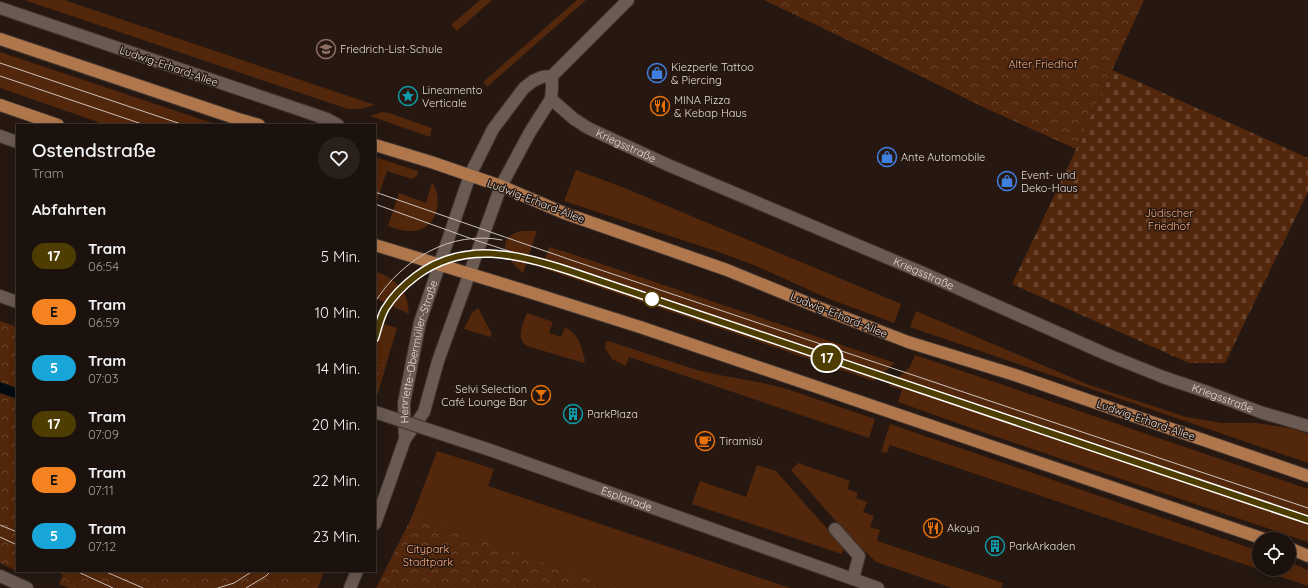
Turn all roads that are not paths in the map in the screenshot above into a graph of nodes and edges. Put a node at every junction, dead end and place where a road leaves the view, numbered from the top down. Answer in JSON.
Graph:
{"nodes":[{"id":1,"x":628,"y":0,"type":"edge"},
{"id":2,"x":0,"y":8,"type":"edge"},
{"id":3,"x":0,"y":40,"type":"edge"},
{"id":4,"x":552,"y":76,"type":"junction"},
{"id":5,"x":551,"y":99,"type":"junction"},
{"id":6,"x":0,"y":105,"type":"edge"},
{"id":7,"x":55,"y":124,"type":"edge"},
{"id":8,"x":256,"y":124,"type":"edge"},
{"id":9,"x":336,"y":124,"type":"edge"},
{"id":10,"x":0,"y":136,"type":"edge"},
{"id":11,"x":16,"y":142,"type":"edge"},
{"id":12,"x":378,"y":145,"type":"edge"},
{"id":13,"x":470,"y":175,"type":"junction"},
{"id":14,"x":502,"y":186,"type":"junction"},
{"id":15,"x":376,"y":245,"type":"edge"},
{"id":16,"x":439,"y":265,"type":"junction"},
{"id":17,"x":469,"y":274,"type":"junction"},
{"id":18,"x":0,"y":296,"type":"edge"},
{"id":19,"x":16,"y":302,"type":"edge"},
{"id":20,"x":376,"y":412,"type":"edge"},
{"id":21,"x":1308,"y":426,"type":"edge"},
{"id":22,"x":405,"y":439,"type":"junction"},
{"id":23,"x":1308,"y":476,"type":"edge"},
{"id":24,"x":376,"y":521,"type":"edge"},
{"id":25,"x":835,"y":529,"type":"dead end"},
{"id":26,"x":1252,"y":535,"type":"edge"},
{"id":27,"x":1296,"y":551,"type":"edge"},
{"id":28,"x":1308,"y":556,"type":"edge"},
{"id":29,"x":357,"y":572,"type":"edge"},
{"id":30,"x":0,"y":576,"type":"edge"},
{"id":31,"x":853,"y":579,"type":"junction"},
{"id":32,"x":27,"y":588,"type":"edge"},
{"id":33,"x":350,"y":588,"type":"edge"},
{"id":34,"x":878,"y":588,"type":"edge"}],
"edges":[{"from":1,"to":4,"type":"street"},
{"from":2,"to":9,"type":"street","name":"Ludwig-Erhard-Allee"},
{"from":3,"to":8,"type":"main road"},
{"from":4,"to":5,"type":"street"},
{"from":4,"to":13,"type":"street","name":"Henriette-Obermüller-Straße"},
{"from":5,"to":14,"type":"street","name":"Henriette-Obermüller-Straße"},
{"from":5,"to":21,"type":"street","name":"Kriegsstraße"},
{"from":6,"to":7,"type":"main road"},
{"from":10,"to":11,"type":"street"},
{"from":12,"to":13,"type":"main road","name":"Ludwig-Erhard-Allee"},
{"from":13,"to":14,"type":"main road","name":"Ludwig-Erhard-Allee"},
{"from":13,"to":16,"type":"street","name":"Henriette-Obermüller-Straße"},
{"from":14,"to":17,"type":"street","name":"Henriette-Obermüller-Straße"},
{"from":14,"to":23,"type":"main road","name":"Ludwig-Erhard-Allee"},
{"from":15,"to":16,"type":"main road"},
{"from":16,"to":17,"type":"main road"},
{"from":16,"to":22,"type":"street","name":"Henriette-Obermüller-Straße"},
{"from":17,"to":22,"type":"street","name":"Henriette-Obermüller-Straße"},
{"from":17,"to":26,"type":"main road"},
{"from":18,"to":19,"type":"street"},
{"from":20,"to":31,"type":"street","name":"Esplanade","bridge":true},
{"from":22,"to":24,"type":"street","name":"Henriette-Obermüller-Straße"},
{"from":25,"to":31,"type":"street"},
{"from":27,"to":28,"type":"main road"},
{"from":29,"to":33,"type":"street"},
{"from":30,"to":32,"type":"street"},
{"from":31,"to":34,"type":"street","name":"Esplanade"}]}
